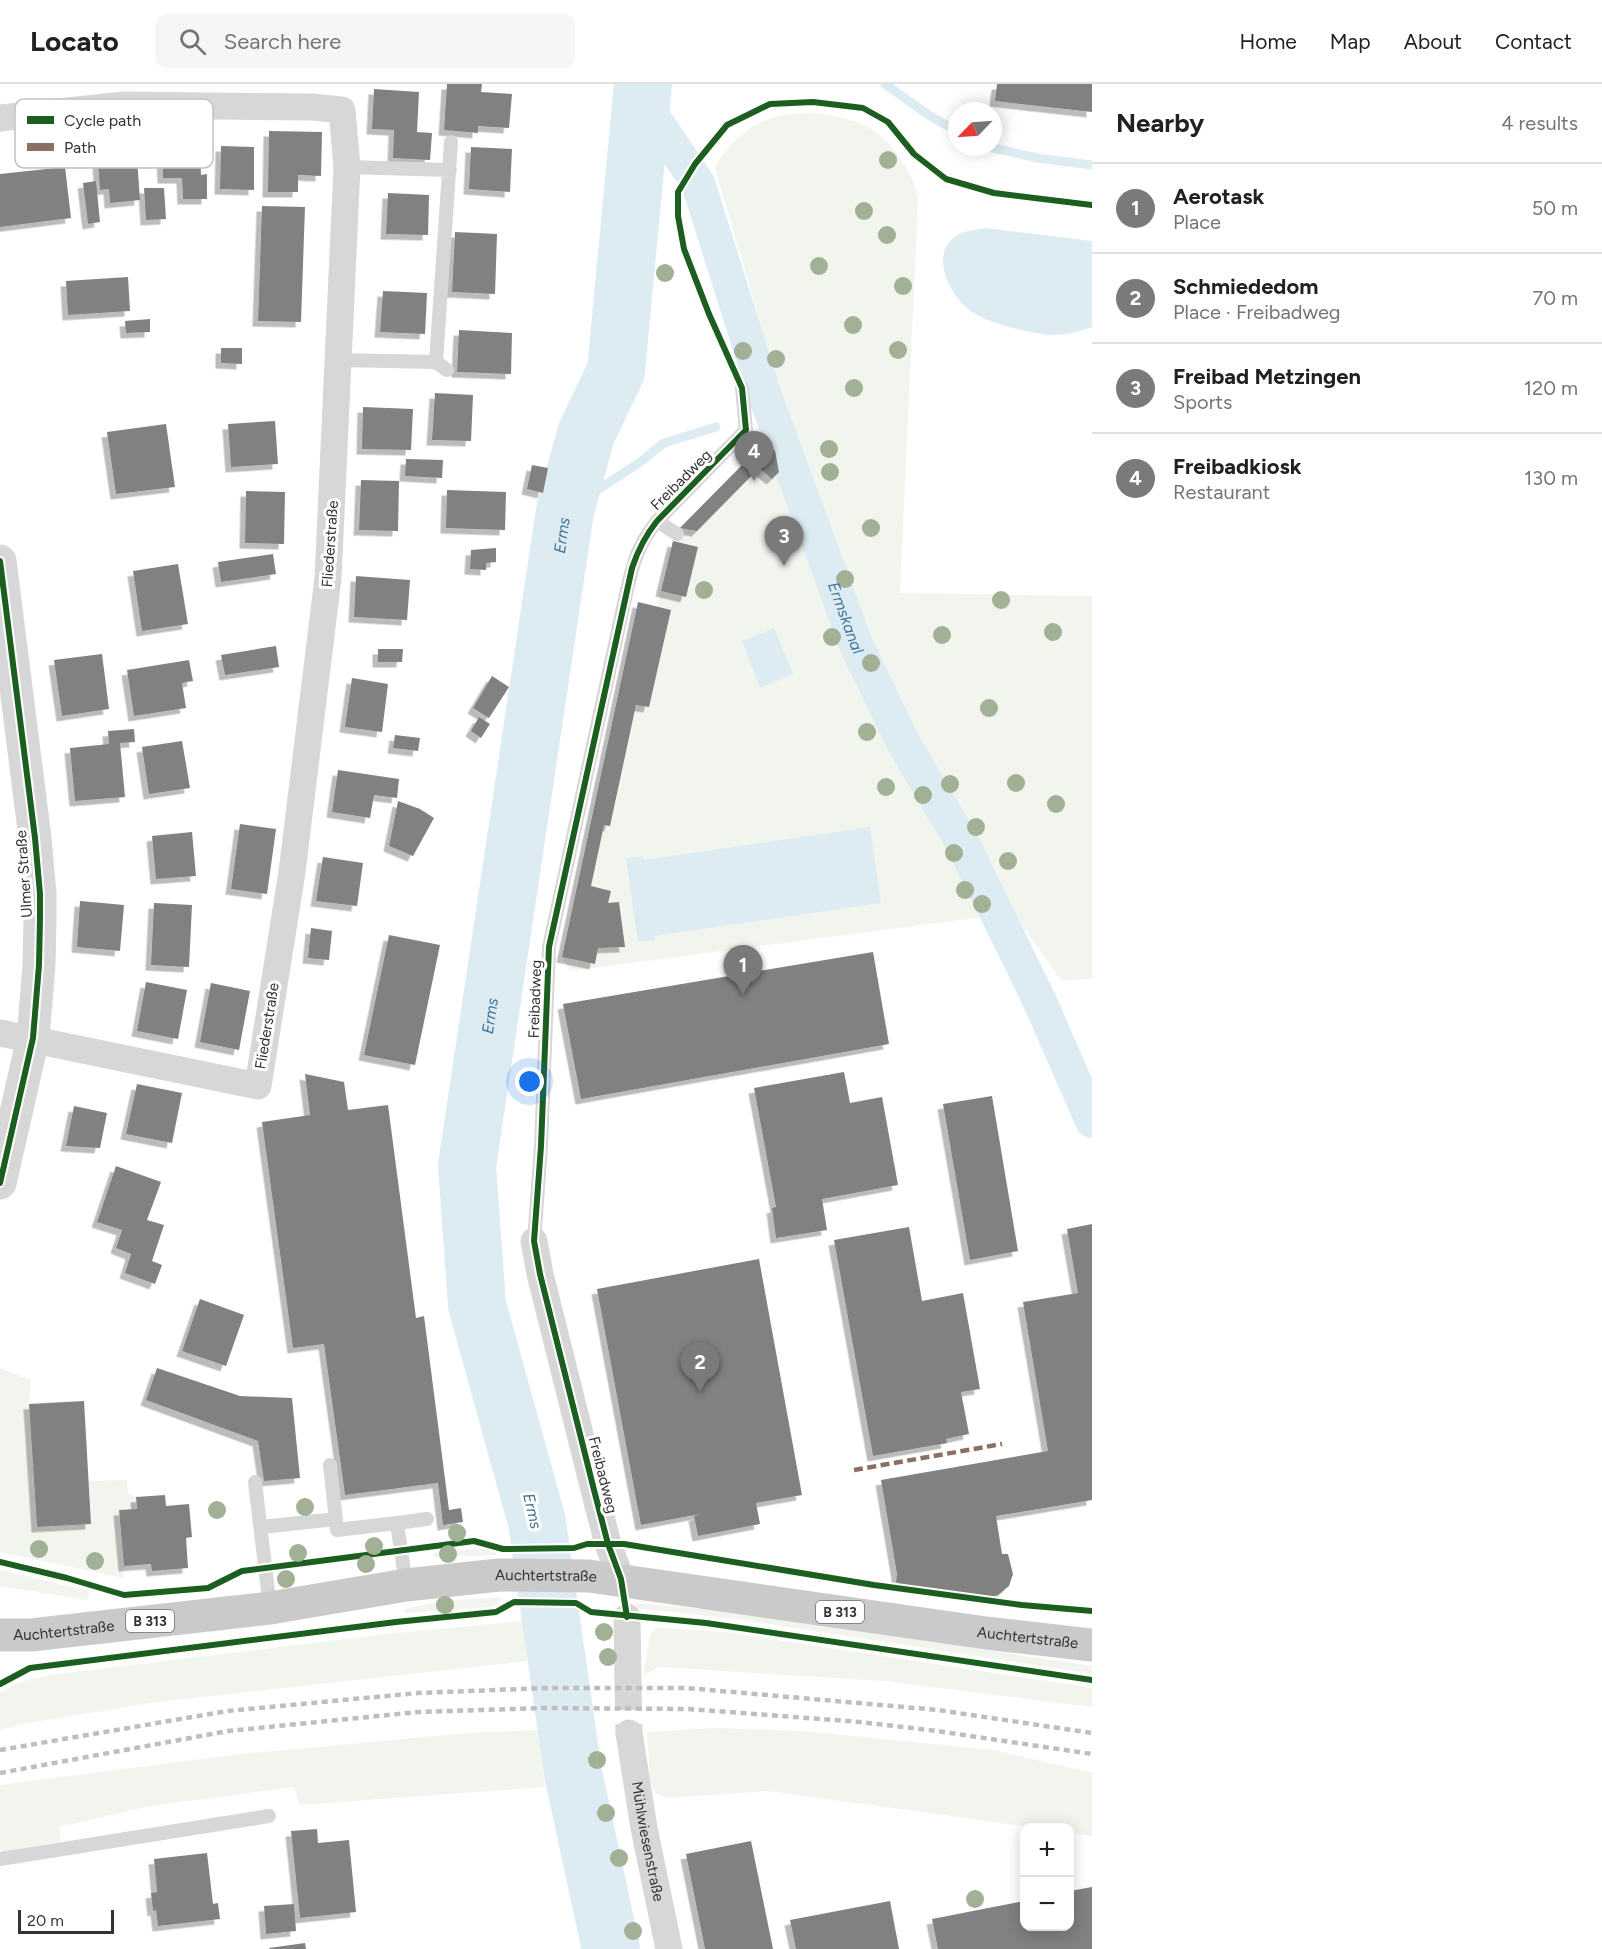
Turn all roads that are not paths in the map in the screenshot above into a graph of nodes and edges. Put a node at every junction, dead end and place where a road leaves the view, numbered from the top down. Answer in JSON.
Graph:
{"nodes":[{"id":1,"x":213,"y":106,"type":"edge"},
{"id":2,"x":15,"y":116,"type":"edge"},
{"id":3,"x":0,"y":118,"type":"edge"},
{"id":4,"x":451,"y":142,"type":"dead end"},
{"id":5,"x":348,"y":167,"type":"junction"},
{"id":6,"x":450,"y":170,"type":"junction"},
{"id":7,"x":339,"y":360,"type":"junction"},
{"id":8,"x":742,"y":388,"type":"dead end"},
{"id":9,"x":657,"y":521,"type":"junction"},
{"id":10,"x":677,"y":534,"type":"dead end"},
{"id":11,"x":1,"y":570,"type":"edge"},
{"id":12,"x":0,"y":1033,"type":"edge"},
{"id":13,"x":33,"y":1038,"type":"junction"},
{"id":14,"x":0,"y":1183,"type":"edge"},
{"id":15,"x":534,"y":1241,"type":"joint"},
{"id":16,"x":330,"y":1465,"type":"dead end"},
{"id":17,"x":255,"y":1482,"type":"dead end"},
{"id":18,"x":336,"y":1518,"type":"junction"},
{"id":19,"x":427,"y":1519,"type":"dead end"},
{"id":20,"x":397,"y":1523,"type":"junction"},
{"id":21,"x":261,"y":1527,"type":"junction"},
{"id":22,"x":621,"y":1579,"type":"junction"},
{"id":23,"x":406,"y":1585,"type":"junction"},
{"id":24,"x":270,"y":1608,"type":"junction"},
{"id":25,"x":627,"y":1617,"type":"dead end"},
{"id":26,"x":0,"y":1635,"type":"edge"},
{"id":27,"x":1092,"y":1645,"type":"edge"},
{"id":28,"x":628,"y":1683,"type":"tunnel mouth"},
{"id":29,"x":629,"y":1733,"type":"tunnel mouth"},
{"id":30,"x":269,"y":1816,"type":"dead end"},
{"id":31,"x":0,"y":1859,"type":"edge"},
{"id":32,"x":669,"y":1949,"type":"edge"}],
"edges":[{"from":1,"to":5,"type":"street","name":"Fliederstraße"},
{"from":2,"to":3,"type":"street","name":"Fliederstraße"},
{"from":4,"to":6,"type":"lane"},
{"from":5,"to":6,"type":"lane"},
{"from":5,"to":7,"type":"street","name":"Fliederstraße"},
{"from":6,"to":7,"type":"lane"},
{"from":7,"to":13,"type":"street","name":"Fliederstraße"},
{"from":8,"to":9,"type":"lane","name":"Freibadweg"},
{"from":9,"to":10,"type":"lane"},
{"from":9,"to":15,"type":"lane","name":"Freibadweg"},
{"from":11,"to":13,"type":"street","name":"Ulmer Straße"},
{"from":12,"to":13,"type":"street"},
{"from":13,"to":14,"type":"street","name":"Ulmer Straße"},
{"from":15,"to":22,"type":"street","name":"Freibadweg"},
{"from":16,"to":18,"type":"lane"},
{"from":17,"to":21,"type":"lane"},
{"from":18,"to":20,"type":"lane"},
{"from":18,"to":21,"type":"lane"},
{"from":19,"to":20,"type":"lane"},
{"from":20,"to":23,"type":"lane"},
{"from":21,"to":24,"type":"lane"},
{"from":22,"to":23,"type":"main road","name":"Auchtertstraße","number":"B 313"},
{"from":22,"to":27,"type":"main road","name":"Auchtertstraße","number":"B 313"},
{"from":23,"to":24,"type":"main road","name":"Auchtertstraße","number":"B 313"},
{"from":24,"to":26,"type":"main road","name":"Auchtertstraße","number":"B 313"},
{"from":25,"to":28,"type":"street"},
{"from":29,"to":32,"type":"street","name":"Mühlwiesenstraße"},
{"from":30,"to":31,"type":"lane"}]}
